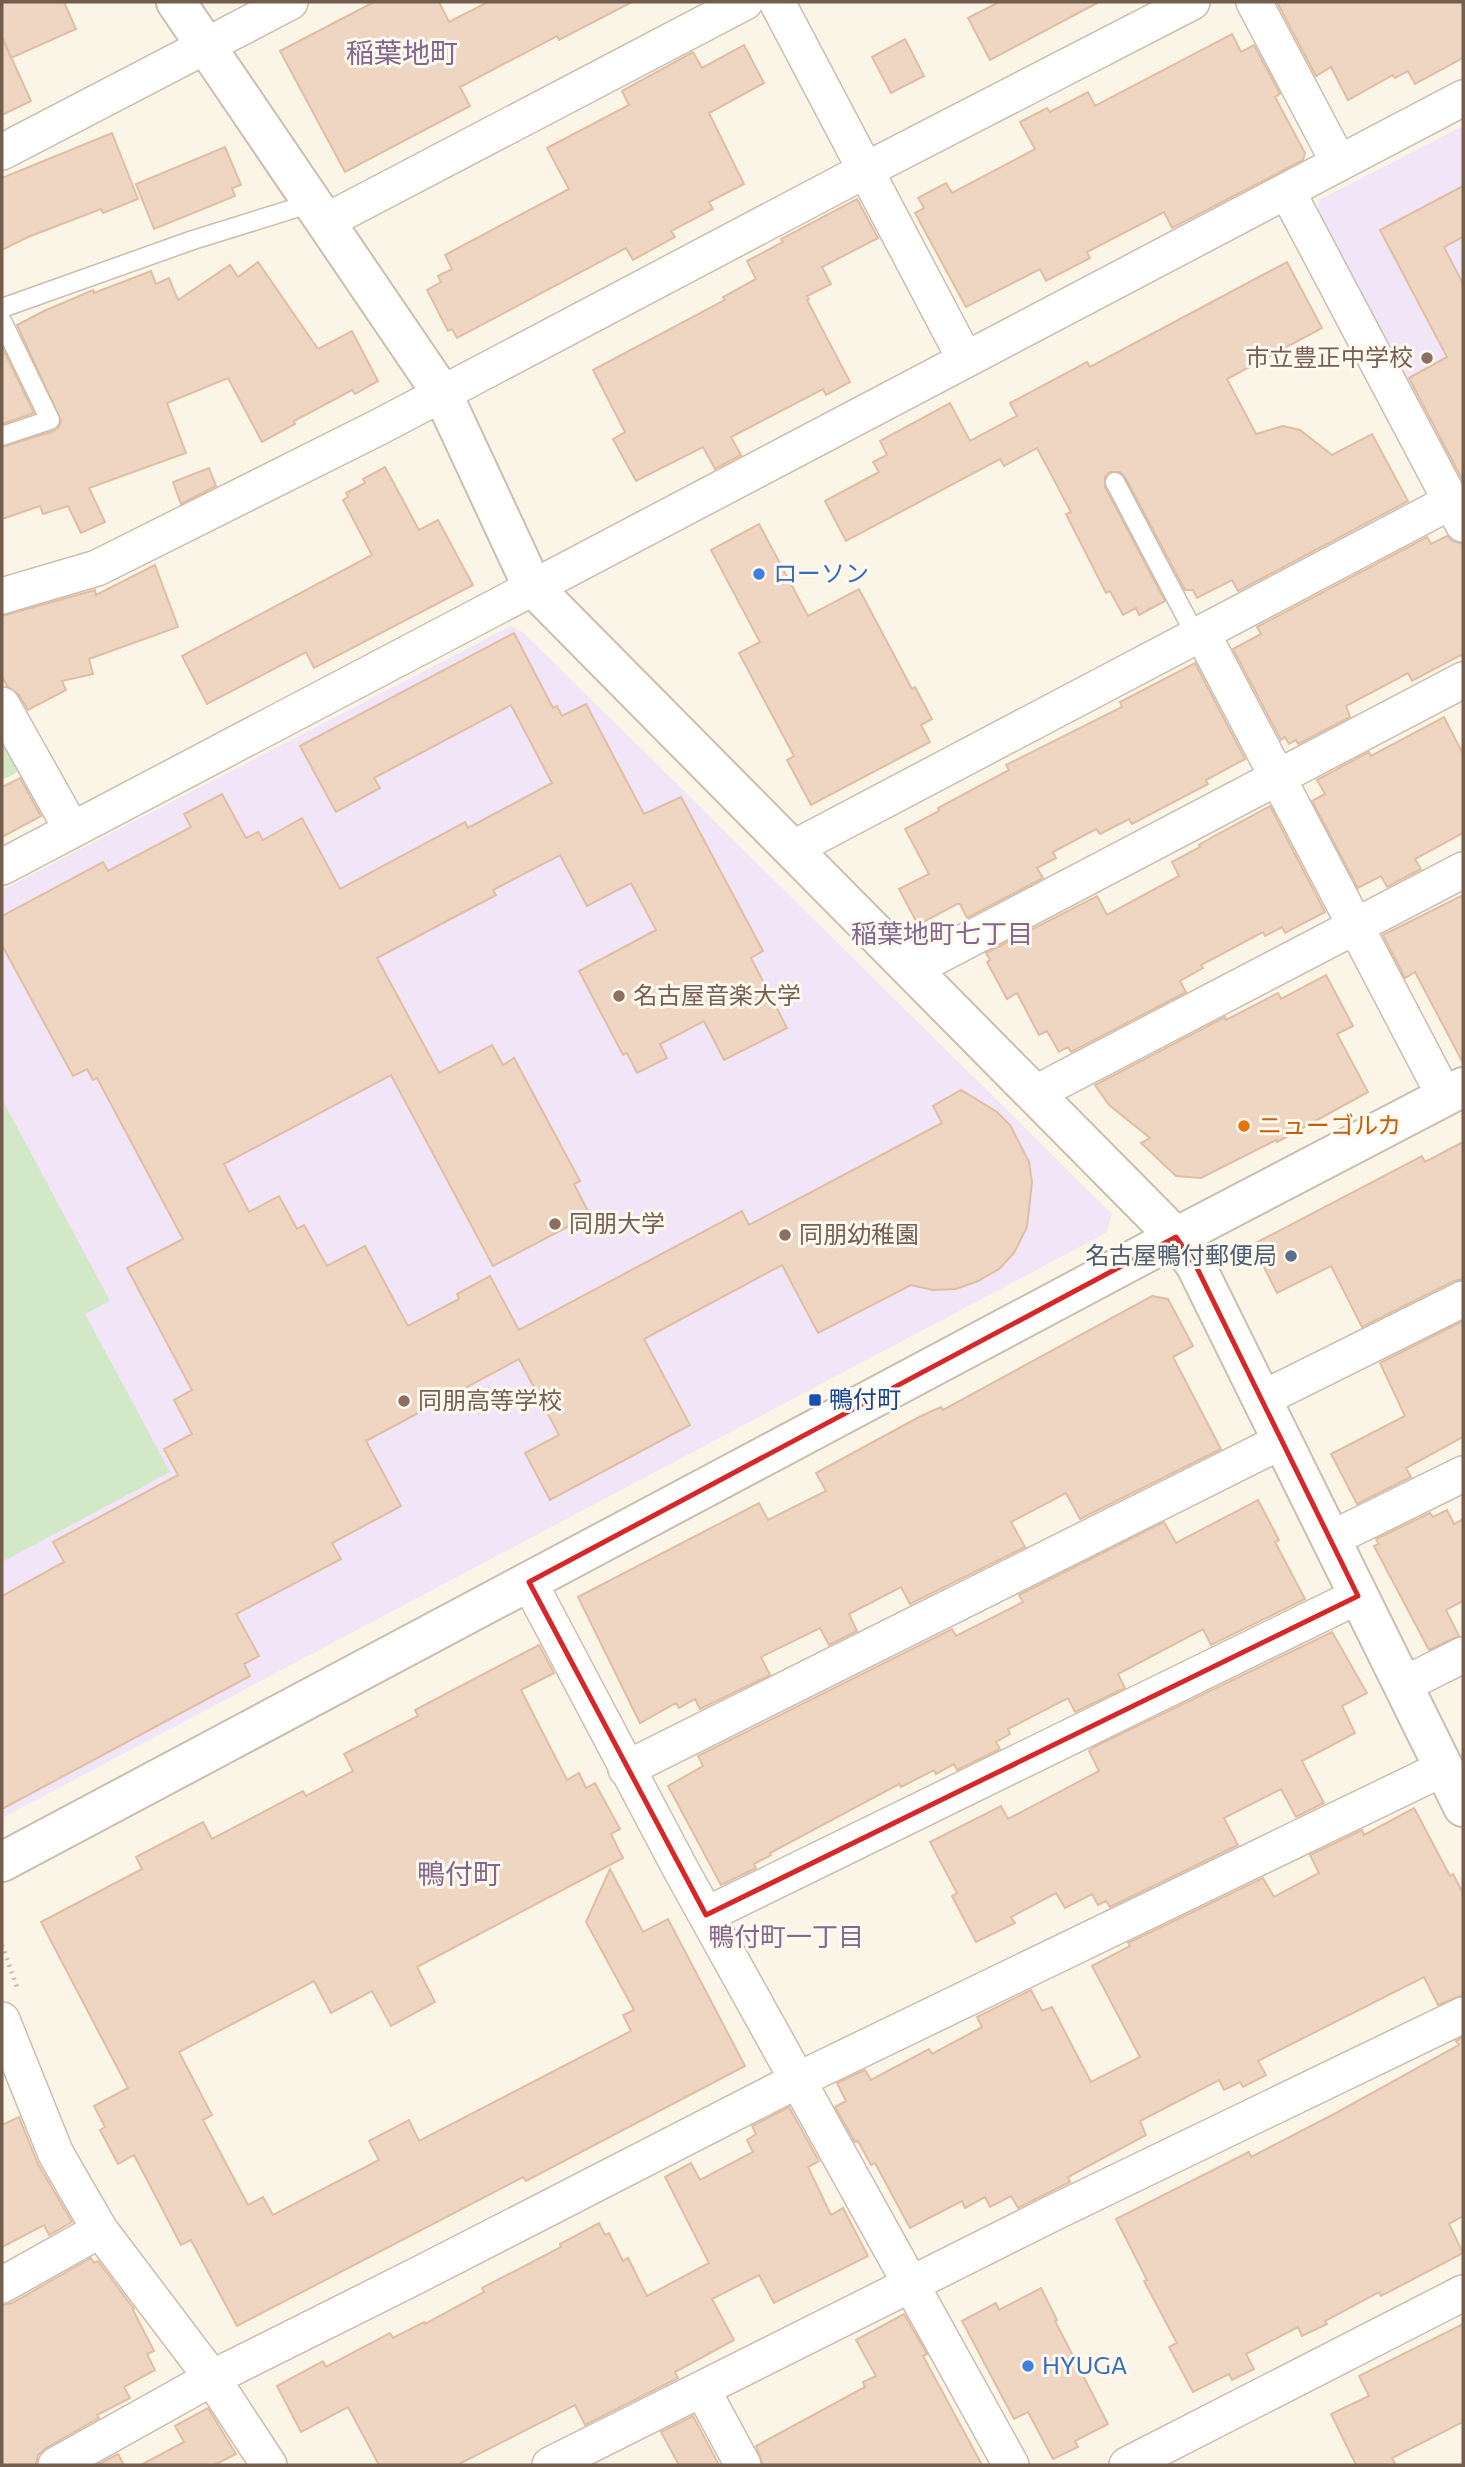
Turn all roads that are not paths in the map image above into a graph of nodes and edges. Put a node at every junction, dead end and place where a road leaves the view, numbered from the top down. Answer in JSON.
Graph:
{"nodes":[{"id":1,"x":176,"y":2,"type":"edge"},
{"id":2,"x":290,"y":2,"type":"edge"},
{"id":3,"x":745,"y":2,"type":"edge"},
{"id":4,"x":777,"y":2,"type":"edge"},
{"id":5,"x":1192,"y":2,"type":"edge"},
{"id":6,"x":1254,"y":2,"type":"edge"},
{"id":7,"x":206,"y":46,"type":"junction"},
{"id":8,"x":1463,"y":98,"type":"edge"},
{"id":9,"x":2,"y":152,"type":"edge"},
{"id":10,"x":1339,"y":163,"type":"junction"},
{"id":11,"x":866,"y":170,"type":"junction"},
{"id":12,"x":1287,"y":191,"type":"junction"},
{"id":13,"x":318,"y":212,"type":"junction"},
{"id":14,"x":2,"y":308,"type":"edge"},
{"id":15,"x":2,"y":321,"type":"edge"},
{"id":16,"x":965,"y":359,"type":"junction"},
{"id":17,"x":443,"y":395,"type":"junction"},
{"id":18,"x":2,"y":436,"type":"edge"},
{"id":19,"x":1115,"y":482,"type":"dead end"},
{"id":20,"x":1457,"y":512,"type":"edge"},
{"id":21,"x":532,"y":586,"type":"junction"},
{"id":22,"x":2,"y":596,"type":"edge"},
{"id":23,"x":1199,"y":635,"type":"junction"},
{"id":24,"x":1463,"y":681,"type":"edge"},
{"id":25,"x":2,"y":705,"type":"edge"},
{"id":26,"x":1279,"y":777,"type":"junction"},
{"id":27,"x":72,"y":830,"type":"junction"},
{"id":28,"x":792,"y":849,"type":"junction"},
{"id":29,"x":2,"y":866,"type":"edge"},
{"id":30,"x":1463,"y":870,"type":"edge"},
{"id":31,"x":1356,"y":926,"type":"junction"},
{"id":32,"x":911,"y":970,"type":"junction"},
{"id":33,"x":1454,"y":1092,"type":"edge"},
{"id":34,"x":1034,"y":1094,"type":"junction"},
{"id":35,"x":1176,"y":1237,"type":"junction"},
{"id":36,"x":1463,"y":1299,"type":"edge"},
{"id":37,"x":1262,"y":1399,"type":"junction"},
{"id":38,"x":1282,"y":1441,"type":"junction"},
{"id":39,"x":1463,"y":1474,"type":"edge"},
{"id":40,"x":1331,"y":1539,"type":"junction"},
{"id":41,"x":529,"y":1582,"type":"junction"},
{"id":42,"x":1359,"y":1596,"type":"junction"},
{"id":43,"x":1463,"y":1655,"type":"edge"},
{"id":44,"x":1403,"y":1685,"type":"junction"},
{"id":45,"x":1444,"y":1768,"type":"junction"},
{"id":46,"x":626,"y":1769,"type":"junction"},
{"id":47,"x":1463,"y":1807,"type":"edge"},
{"id":48,"x":2,"y":1861,"type":"edge"},
{"id":49,"x":706,"y":1915,"type":"junction"},
{"id":50,"x":12,"y":2010,"type":"edge"},
{"id":51,"x":1463,"y":2015,"type":"edge"},
{"id":52,"x":798,"y":2080,"type":"junction"},
{"id":53,"x":13,"y":2087,"type":"edge"},
{"id":54,"x":100,"y":2230,"type":"junction"},
{"id":55,"x":912,"y":2285,"type":"junction"},
{"id":56,"x":2,"y":2286,"type":"edge"},
{"id":57,"x":1463,"y":2292,"type":"edge"},
{"id":58,"x":212,"y":2378,"type":"junction"},
{"id":59,"x":702,"y":2389,"type":"junction"},
{"id":60,"x":57,"y":2465,"type":"edge"},
{"id":61,"x":269,"y":2465,"type":"edge"},
{"id":62,"x":550,"y":2465,"type":"edge"},
{"id":63,"x":743,"y":2465,"type":"edge"},
{"id":64,"x":1011,"y":2465,"type":"edge"},
{"id":65,"x":1127,"y":2465,"type":"edge"}],
"edges":[{"from":1,"to":7,"type":"street"},
{"from":2,"to":7,"type":"street"},
{"from":3,"to":13,"type":"street"},
{"from":4,"to":11,"type":"street"},
{"from":5,"to":11,"type":"street"},
{"from":6,"to":10,"type":"street"},
{"from":7,"to":9,"type":"street"},
{"from":7,"to":13,"type":"street"},
{"from":8,"to":10,"type":"street"},
{"from":10,"to":12,"type":"street"},
{"from":11,"to":16,"type":"street"},
{"from":11,"to":17,"type":"street"},
{"from":12,"to":16,"type":"street"},
{"from":12,"to":20,"type":"street"},
{"from":13,"to":14,"type":"lane"},
{"from":13,"to":17,"type":"street"},
{"from":15,"to":18,"type":"lane"},
{"from":16,"to":21,"type":"street"},
{"from":17,"to":21,"type":"street"},
{"from":17,"to":22,"type":"street"},
{"from":19,"to":23,"type":"lane"},
{"from":20,"to":23,"type":"street"},
{"from":21,"to":27,"type":"street"},
{"from":21,"to":28,"type":"street"},
{"from":23,"to":26,"type":"street"},
{"from":23,"to":28,"type":"street"},
{"from":24,"to":26,"type":"street"},
{"from":25,"to":27,"type":"street"},
{"from":26,"to":31,"type":"street"},
{"from":26,"to":32,"type":"street"},
{"from":27,"to":29,"type":"street"},
{"from":28,"to":32,"type":"street"},
{"from":30,"to":31,"type":"street"},
{"from":31,"to":33,"type":"street"},
{"from":31,"to":34,"type":"street"},
{"from":32,"to":34,"type":"street"},
{"from":33,"to":35,"type":"street"},
{"from":34,"to":35,"type":"street"},
{"from":35,"to":37,"type":"street"},
{"from":35,"to":41,"type":"street"},
{"from":36,"to":37,"type":"street"},
{"from":37,"to":38,"type":"street"},
{"from":38,"to":40,"type":"street"},
{"from":38,"to":46,"type":"street"},
{"from":39,"to":40,"type":"street"},
{"from":40,"to":42,"type":"street"},
{"from":41,"to":46,"type":"street"},
{"from":41,"to":48,"type":"street"},
{"from":42,"to":44,"type":"street"},
{"from":42,"to":49,"type":"street"},
{"from":43,"to":44,"type":"street"},
{"from":44,"to":45,"type":"street"},
{"from":45,"to":47,"type":"street"},
{"from":45,"to":52,"type":"street"},
{"from":46,"to":49,"type":"street"},
{"from":49,"to":52,"type":"street"},
{"from":50,"to":53,"type":"street"},
{"from":51,"to":55,"type":"street"},
{"from":52,"to":55,"type":"street"},
{"from":52,"to":58,"type":"street"},
{"from":53,"to":54,"type":"street"},
{"from":54,"to":56,"type":"street"},
{"from":54,"to":58,"type":"street"},
{"from":55,"to":59,"type":"street"},
{"from":55,"to":64,"type":"street"},
{"from":57,"to":65,"type":"street"},
{"from":58,"to":60,"type":"street"},
{"from":58,"to":61,"type":"street"},
{"from":59,"to":62,"type":"street"},
{"from":59,"to":63,"type":"street"}]}
